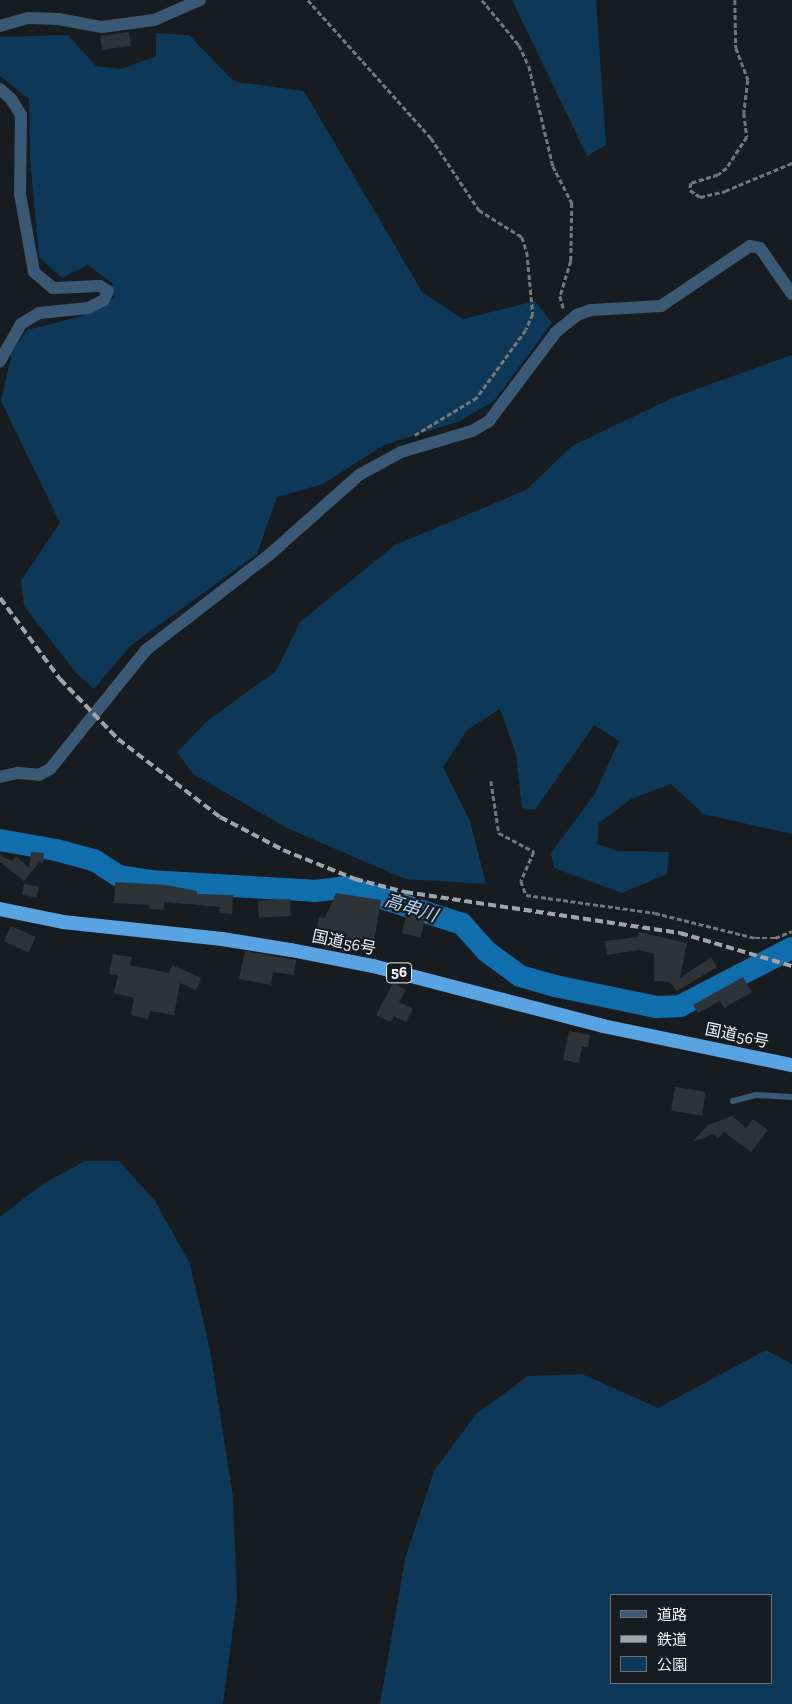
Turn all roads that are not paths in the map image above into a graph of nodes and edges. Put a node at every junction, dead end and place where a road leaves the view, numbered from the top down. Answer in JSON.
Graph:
{"nodes":[{"id":1,"x":200,"y":0,"type":"edge"},
{"id":2,"x":0,"y":26,"type":"edge"},
{"id":3,"x":0,"y":89,"type":"edge"},
{"id":4,"x":792,"y":294,"type":"edge"},
{"id":5,"x":0,"y":361,"type":"edge"},
{"id":6,"x":0,"y":777,"type":"edge"},
{"id":7,"x":0,"y":910,"type":"edge"},
{"id":8,"x":792,"y":1065,"type":"edge"},
{"id":9,"x":792,"y":1097,"type":"edge"},
{"id":10,"x":732,"y":1101,"type":"dead end"}],
"edges":[{"from":1,"to":2,"type":"street"},
{"from":3,"to":5,"type":"street"},
{"from":4,"to":6,"type":"street"},
{"from":7,"to":8,"type":"highway","name":"国道56号","number":"56"},
{"from":9,"to":10,"type":"lane"}]}
